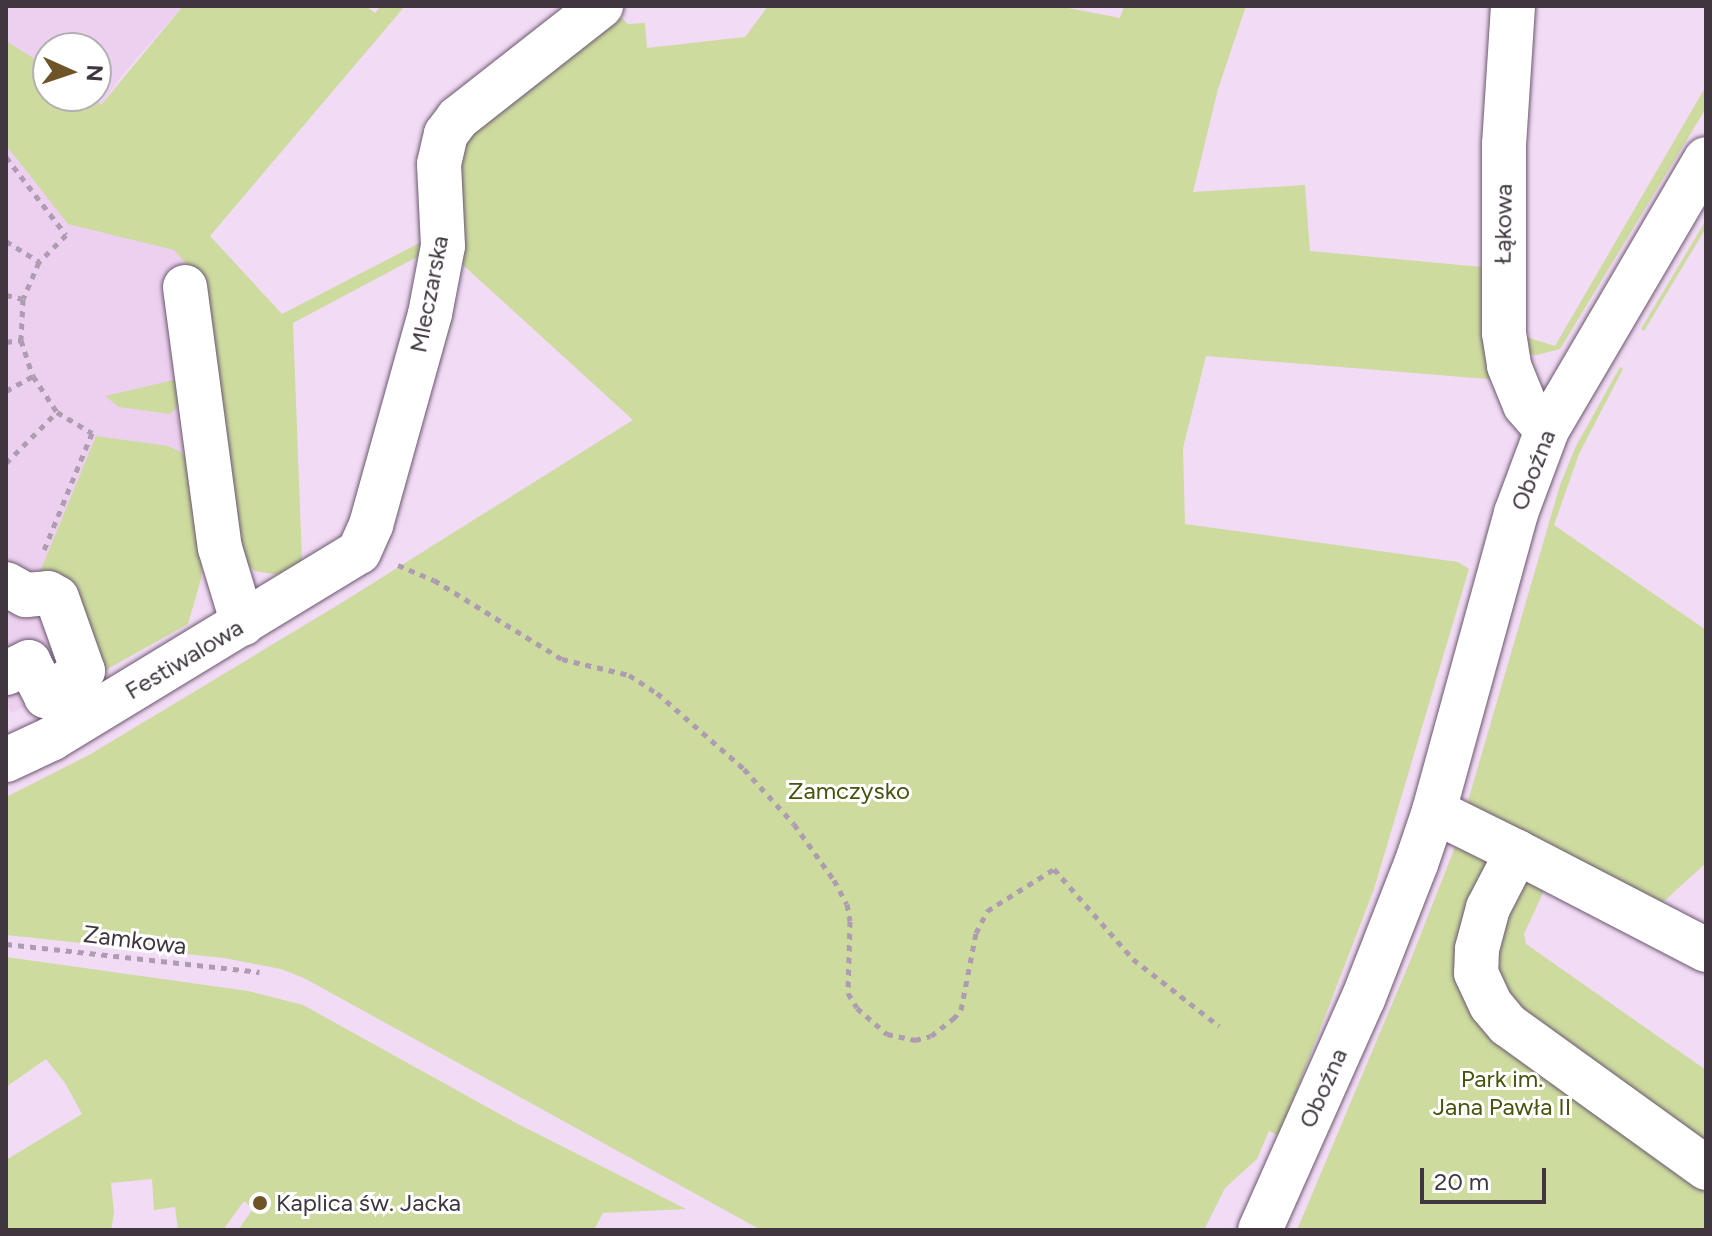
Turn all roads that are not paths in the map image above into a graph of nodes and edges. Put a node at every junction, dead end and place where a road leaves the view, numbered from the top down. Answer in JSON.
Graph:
{"nodes":[{"id":1,"x":601,"y":6,"type":"edge"},
{"id":2,"x":1513,"y":6,"type":"edge"},
{"id":3,"x":1706,"y":159,"type":"edge"},
{"id":4,"x":185,"y":287,"type":"dead end"},
{"id":5,"x":1547,"y":430,"type":"junction"},
{"id":6,"x":359,"y":552,"type":"joint"},
{"id":7,"x":16,"y":589,"type":"edge"},
{"id":8,"x":243,"y":624,"type":"junction"},
{"id":9,"x":6,"y":673,"type":"edge"},
{"id":10,"x":6,"y":760,"type":"edge"},
{"id":11,"x":1434,"y":811,"type":"junction"},
{"id":12,"x":1517,"y":852,"type":"junction"},
{"id":13,"x":1706,"y":950,"type":"edge"},
{"id":14,"x":1706,"y":1168,"type":"edge"},
{"id":15,"x":1260,"y":1230,"type":"edge"}],
"edges":[{"from":1,"to":6,"type":"street","name":"Mleczarska"},
{"from":2,"to":5,"type":"street","name":"Łąkowa"},
{"from":3,"to":5,"type":"street","name":"Oboźna"},
{"from":4,"to":8,"type":"street"},
{"from":5,"to":11,"type":"street","name":"Oboźna"},
{"from":6,"to":8,"type":"street","name":"Festiwalowa"},
{"from":7,"to":9,"type":"street"},
{"from":8,"to":10,"type":"street","name":"Festiwalowa"},
{"from":11,"to":12,"type":"street"},
{"from":11,"to":15,"type":"street","name":"Oboźna"},
{"from":12,"to":13,"type":"street"},
{"from":12,"to":14,"type":"street"}]}
